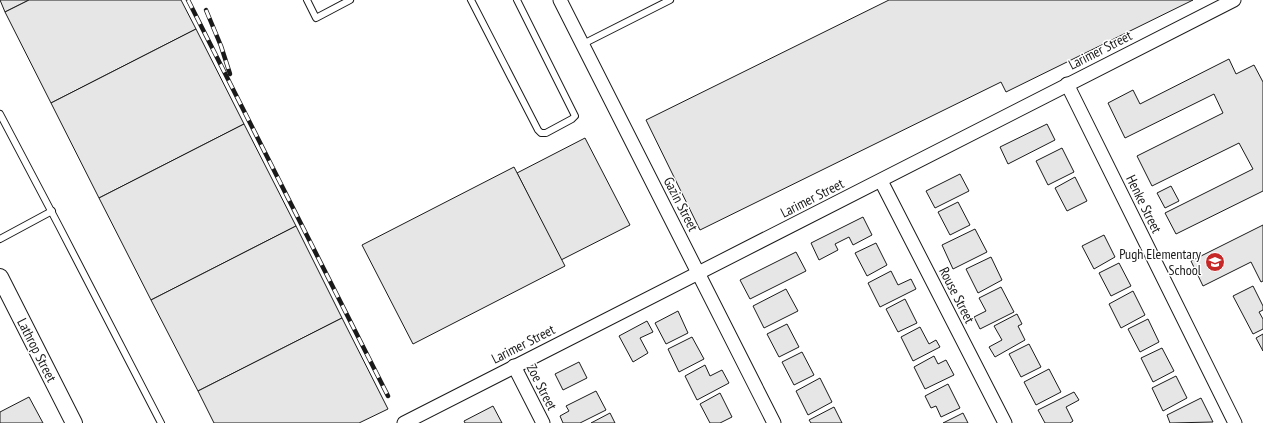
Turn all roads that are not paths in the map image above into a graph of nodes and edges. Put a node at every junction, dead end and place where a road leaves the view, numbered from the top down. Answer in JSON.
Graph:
{"nodes":[{"id":1,"x":307,"y":0,"type":"edge"},
{"id":2,"x":350,"y":0,"type":"edge"},
{"id":3,"x":471,"y":0,"type":"edge"},
{"id":4,"x":517,"y":0,"type":"edge"},
{"id":5,"x":560,"y":0,"type":"edge"},
{"id":6,"x":670,"y":0,"type":"edge"},
{"id":7,"x":1234,"y":0,"type":"edge"},
{"id":8,"x":583,"y":44,"type":"junction"},
{"id":9,"x":1067,"y":84,"type":"junction"},
{"id":10,"x":0,"y":114,"type":"edge"},
{"id":11,"x":881,"y":181,"type":"junction"},
{"id":12,"x":52,"y":211,"type":"junction"},
{"id":13,"x":0,"y":239,"type":"edge"},
{"id":14,"x":698,"y":273,"type":"junction"},
{"id":15,"x":0,"y":277,"type":"edge"},
{"id":16,"x":514,"y":366,"type":"junction"},
{"id":17,"x":74,"y":423,"type":"edge"},
{"id":18,"x":161,"y":423,"type":"edge"},
{"id":19,"x":404,"y":423,"type":"edge"},
{"id":20,"x":542,"y":423,"type":"edge"},
{"id":21,"x":774,"y":423,"type":"edge"},
{"id":22,"x":1004,"y":423,"type":"edge"},
{"id":23,"x":1235,"y":423,"type":"edge"}],
"edges":[{"from":1,"to":2,"type":"lane"},
{"from":3,"to":4,"type":"lane"},
{"from":5,"to":8,"type":"street","name":"Gazin Street"},
{"from":6,"to":8,"type":"lane"},
{"from":7,"to":9,"type":"street","name":"Larimer Street"},
{"from":8,"to":14,"type":"street","name":"Gazin Street"},
{"from":9,"to":11,"type":"street","name":"Larimer Street"},
{"from":9,"to":23,"type":"street","name":"Henke Street"},
{"from":10,"to":12,"type":"lane"},
{"from":11,"to":14,"type":"street","name":"Larimer Street"},
{"from":11,"to":22,"type":"street","name":"Rouse Street"},
{"from":12,"to":13,"type":"lane"},
{"from":12,"to":18,"type":"lane"},
{"from":14,"to":16,"type":"street","name":"Larimer Street"},
{"from":14,"to":21,"type":"street","name":"Gazin Street"},
{"from":15,"to":17,"type":"street","name":"Lathrop Street"},
{"from":16,"to":19,"type":"street","name":"Larimer Street"},
{"from":16,"to":20,"type":"street","name":"Zoe Street"}]}
